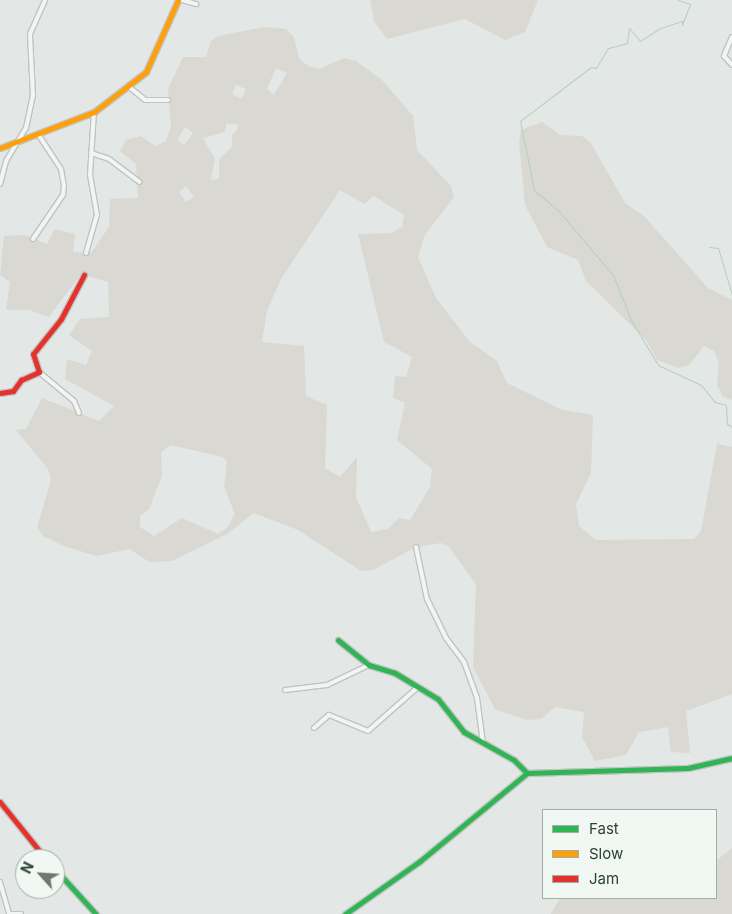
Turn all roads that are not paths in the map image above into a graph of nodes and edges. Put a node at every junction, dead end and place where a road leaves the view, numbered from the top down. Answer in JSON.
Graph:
{"nodes":[{"id":1,"x":45,"y":0,"type":"edge"},
{"id":2,"x":180,"y":0,"type":"edge"},
{"id":3,"x":196,"y":4,"type":"dead end"},
{"id":4,"x":732,"y":37,"type":"edge"},
{"id":5,"x":732,"y":66,"type":"edge"},
{"id":6,"x":128,"y":86,"type":"junction"},
{"id":7,"x":168,"y":100,"type":"dead end"},
{"id":8,"x":94,"y":112,"type":"junction"},
{"id":9,"x":38,"y":134,"type":"junction"},
{"id":10,"x":17,"y":143,"type":"junction"},
{"id":11,"x":2,"y":147,"type":"edge"},
{"id":12,"x":91,"y":153,"type":"junction"},
{"id":13,"x":139,"y":182,"type":"dead end"},
{"id":14,"x":0,"y":184,"type":"edge"},
{"id":15,"x":33,"y":239,"type":"dead end"},
{"id":16,"x":86,"y":253,"type":"dead end"},
{"id":17,"x":84,"y":275,"type":"dead end"},
{"id":18,"x":39,"y":372,"type":"junction"},
{"id":19,"x":0,"y":393,"type":"edge"},
{"id":20,"x":79,"y":413,"type":"dead end"},
{"id":21,"x":416,"y":547,"type":"dead end"},
{"id":22,"x":338,"y":640,"type":"dead end"},
{"id":23,"x":369,"y":665,"type":"junction"},
{"id":24,"x":418,"y":687,"type":"junction"},
{"id":25,"x":285,"y":690,"type":"dead end"},
{"id":26,"x":314,"y":728,"type":"dead end"},
{"id":27,"x":483,"y":742,"type":"junction"},
{"id":28,"x":732,"y":758,"type":"edge"},
{"id":29,"x":527,"y":773,"type":"junction"},
{"id":30,"x":0,"y":802,"type":"edge"},
{"id":31,"x":38,"y":849,"type":"edge"},
{"id":32,"x":65,"y":880,"type":"edge"},
{"id":33,"x":0,"y":882,"type":"edge"},
{"id":34,"x":10,"y":914,"type":"edge"},
{"id":35,"x":21,"y":914,"type":"edge"},
{"id":36,"x":96,"y":914,"type":"edge"},
{"id":37,"x":345,"y":914,"type":"edge"}],
"edges":[{"from":1,"to":10,"type":"street"},
{"from":2,"to":3,"type":"street"},
{"from":2,"to":6,"type":"street"},
{"from":4,"to":5,"type":"street"},
{"from":6,"to":7,"type":"street"},
{"from":6,"to":8,"type":"street"},
{"from":8,"to":9,"type":"street"},
{"from":8,"to":12,"type":"street"},
{"from":9,"to":10,"type":"street"},
{"from":9,"to":15,"type":"street"},
{"from":10,"to":11,"type":"street"},
{"from":10,"to":14,"type":"street"},
{"from":12,"to":13,"type":"street"},
{"from":12,"to":16,"type":"street"},
{"from":17,"to":18,"type":"street"},
{"from":18,"to":19,"type":"street"},
{"from":18,"to":20,"type":"street"},
{"from":21,"to":27,"type":"street"},
{"from":22,"to":23,"type":"street"},
{"from":23,"to":24,"type":"street"},
{"from":23,"to":25,"type":"street"},
{"from":24,"to":26,"type":"street"},
{"from":24,"to":27,"type":"street"},
{"from":27,"to":29,"type":"street"},
{"from":28,"to":29,"type":"street"},
{"from":29,"to":37,"type":"street"},
{"from":30,"to":31,"type":"street"},
{"from":32,"to":36,"type":"street"},
{"from":33,"to":34,"type":"street"},
{"from":34,"to":35,"type":"street"}]}
